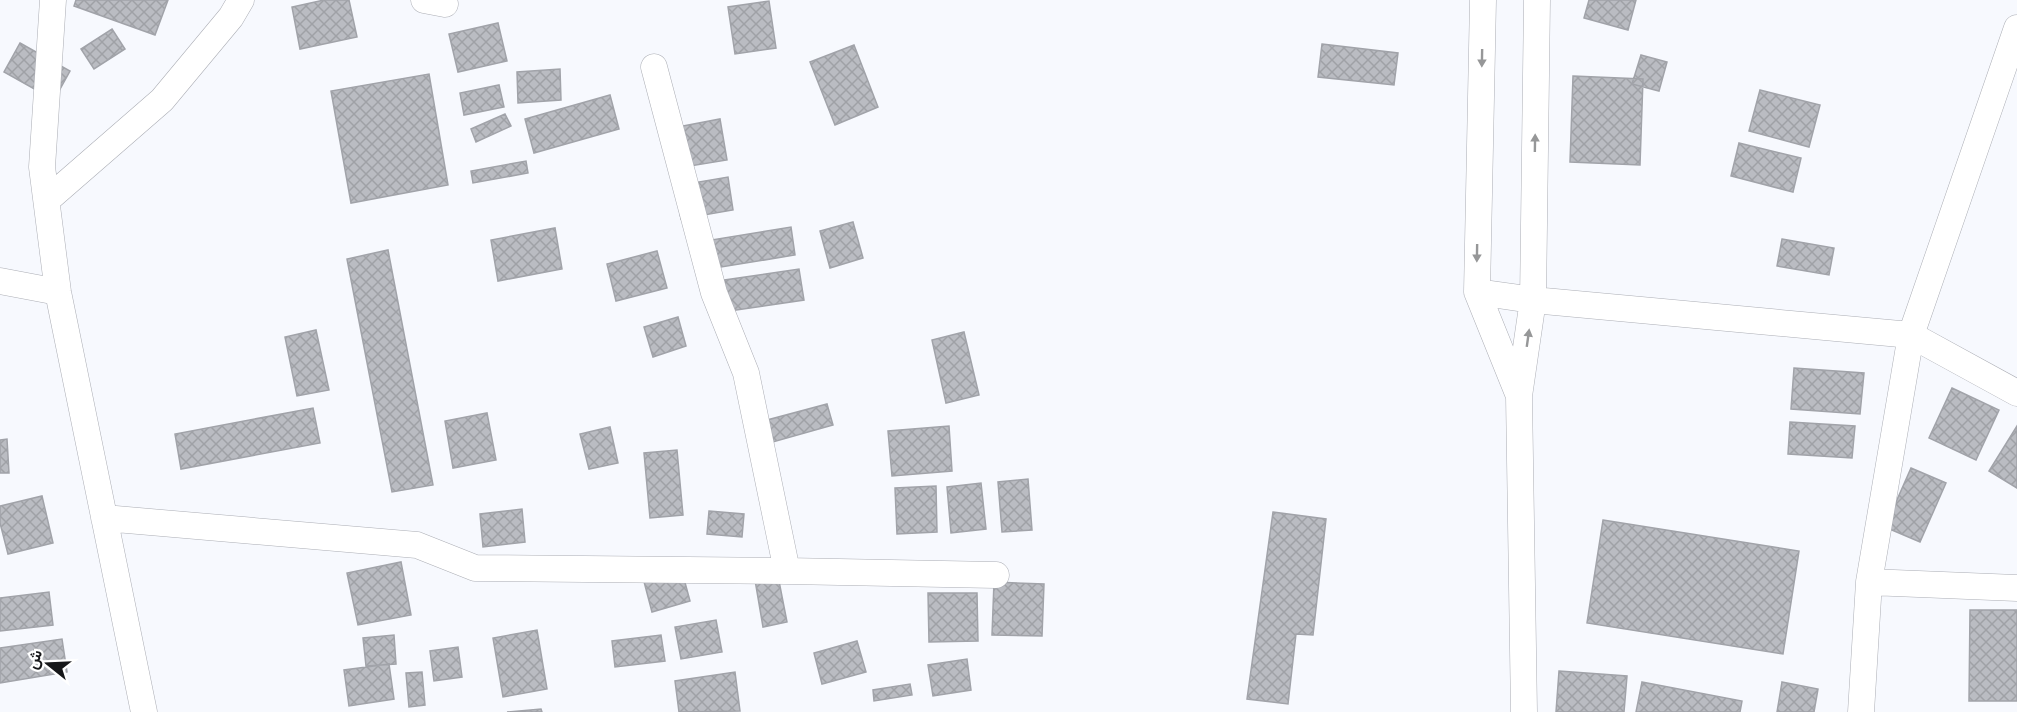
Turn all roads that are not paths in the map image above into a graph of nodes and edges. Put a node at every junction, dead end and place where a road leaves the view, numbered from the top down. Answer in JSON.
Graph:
{"nodes":[{"id":1,"x":53,"y":0,"type":"edge"},
{"id":2,"x":241,"y":0,"type":"edge"},
{"id":3,"x":1483,"y":0,"type":"edge"},
{"id":4,"x":1537,"y":0,"type":"edge"},
{"id":5,"x":2017,"y":28,"type":"edge"},
{"id":6,"x":654,"y":67,"type":"dead end"},
{"id":7,"x":47,"y":200,"type":"junction"},
{"id":8,"x":0,"y":281,"type":"edge"},
{"id":9,"x":58,"y":292,"type":"junction"},
{"id":10,"x":1477,"y":292,"type":"junction"},
{"id":11,"x":1533,"y":300,"type":"junction"},
{"id":12,"x":1911,"y":336,"type":"junction"},
{"id":13,"x":2017,"y":393,"type":"edge"},
{"id":14,"x":1520,"y":396,"type":"junction"},
{"id":15,"x":104,"y":518,"type":"junction"},
{"id":16,"x":787,"y":571,"type":"junction"},
{"id":17,"x":996,"y":575,"type":"dead end"},
{"id":18,"x":1869,"y":582,"type":"junction"},
{"id":19,"x":2017,"y":588,"type":"edge"},
{"id":20,"x":144,"y":712,"type":"edge"},
{"id":21,"x":1524,"y":712,"type":"edge"},
{"id":22,"x":1861,"y":712,"type":"edge"}],
"edges":[{"from":1,"to":7,"type":"street"},
{"from":2,"to":7,"type":"street"},
{"from":3,"to":10,"type":"street","one_way":true},
{"from":11,"to":4,"type":"street","one_way":true},
{"from":5,"to":12,"type":"street"},
{"from":6,"to":16,"type":"street"},
{"from":7,"to":9,"type":"street"},
{"from":8,"to":9,"type":"street"},
{"from":9,"to":15,"type":"street"},
{"from":10,"to":11,"type":"street"},
{"from":10,"to":14,"type":"street"},
{"from":11,"to":12,"type":"street"},
{"from":14,"to":11,"type":"street","one_way":true},
{"from":12,"to":13,"type":"street"},
{"from":12,"to":18,"type":"street"},
{"from":14,"to":21,"type":"street"},
{"from":15,"to":16,"type":"street"},
{"from":15,"to":20,"type":"street"},
{"from":16,"to":17,"type":"street"},
{"from":18,"to":19,"type":"street"},
{"from":18,"to":22,"type":"street"}]}
